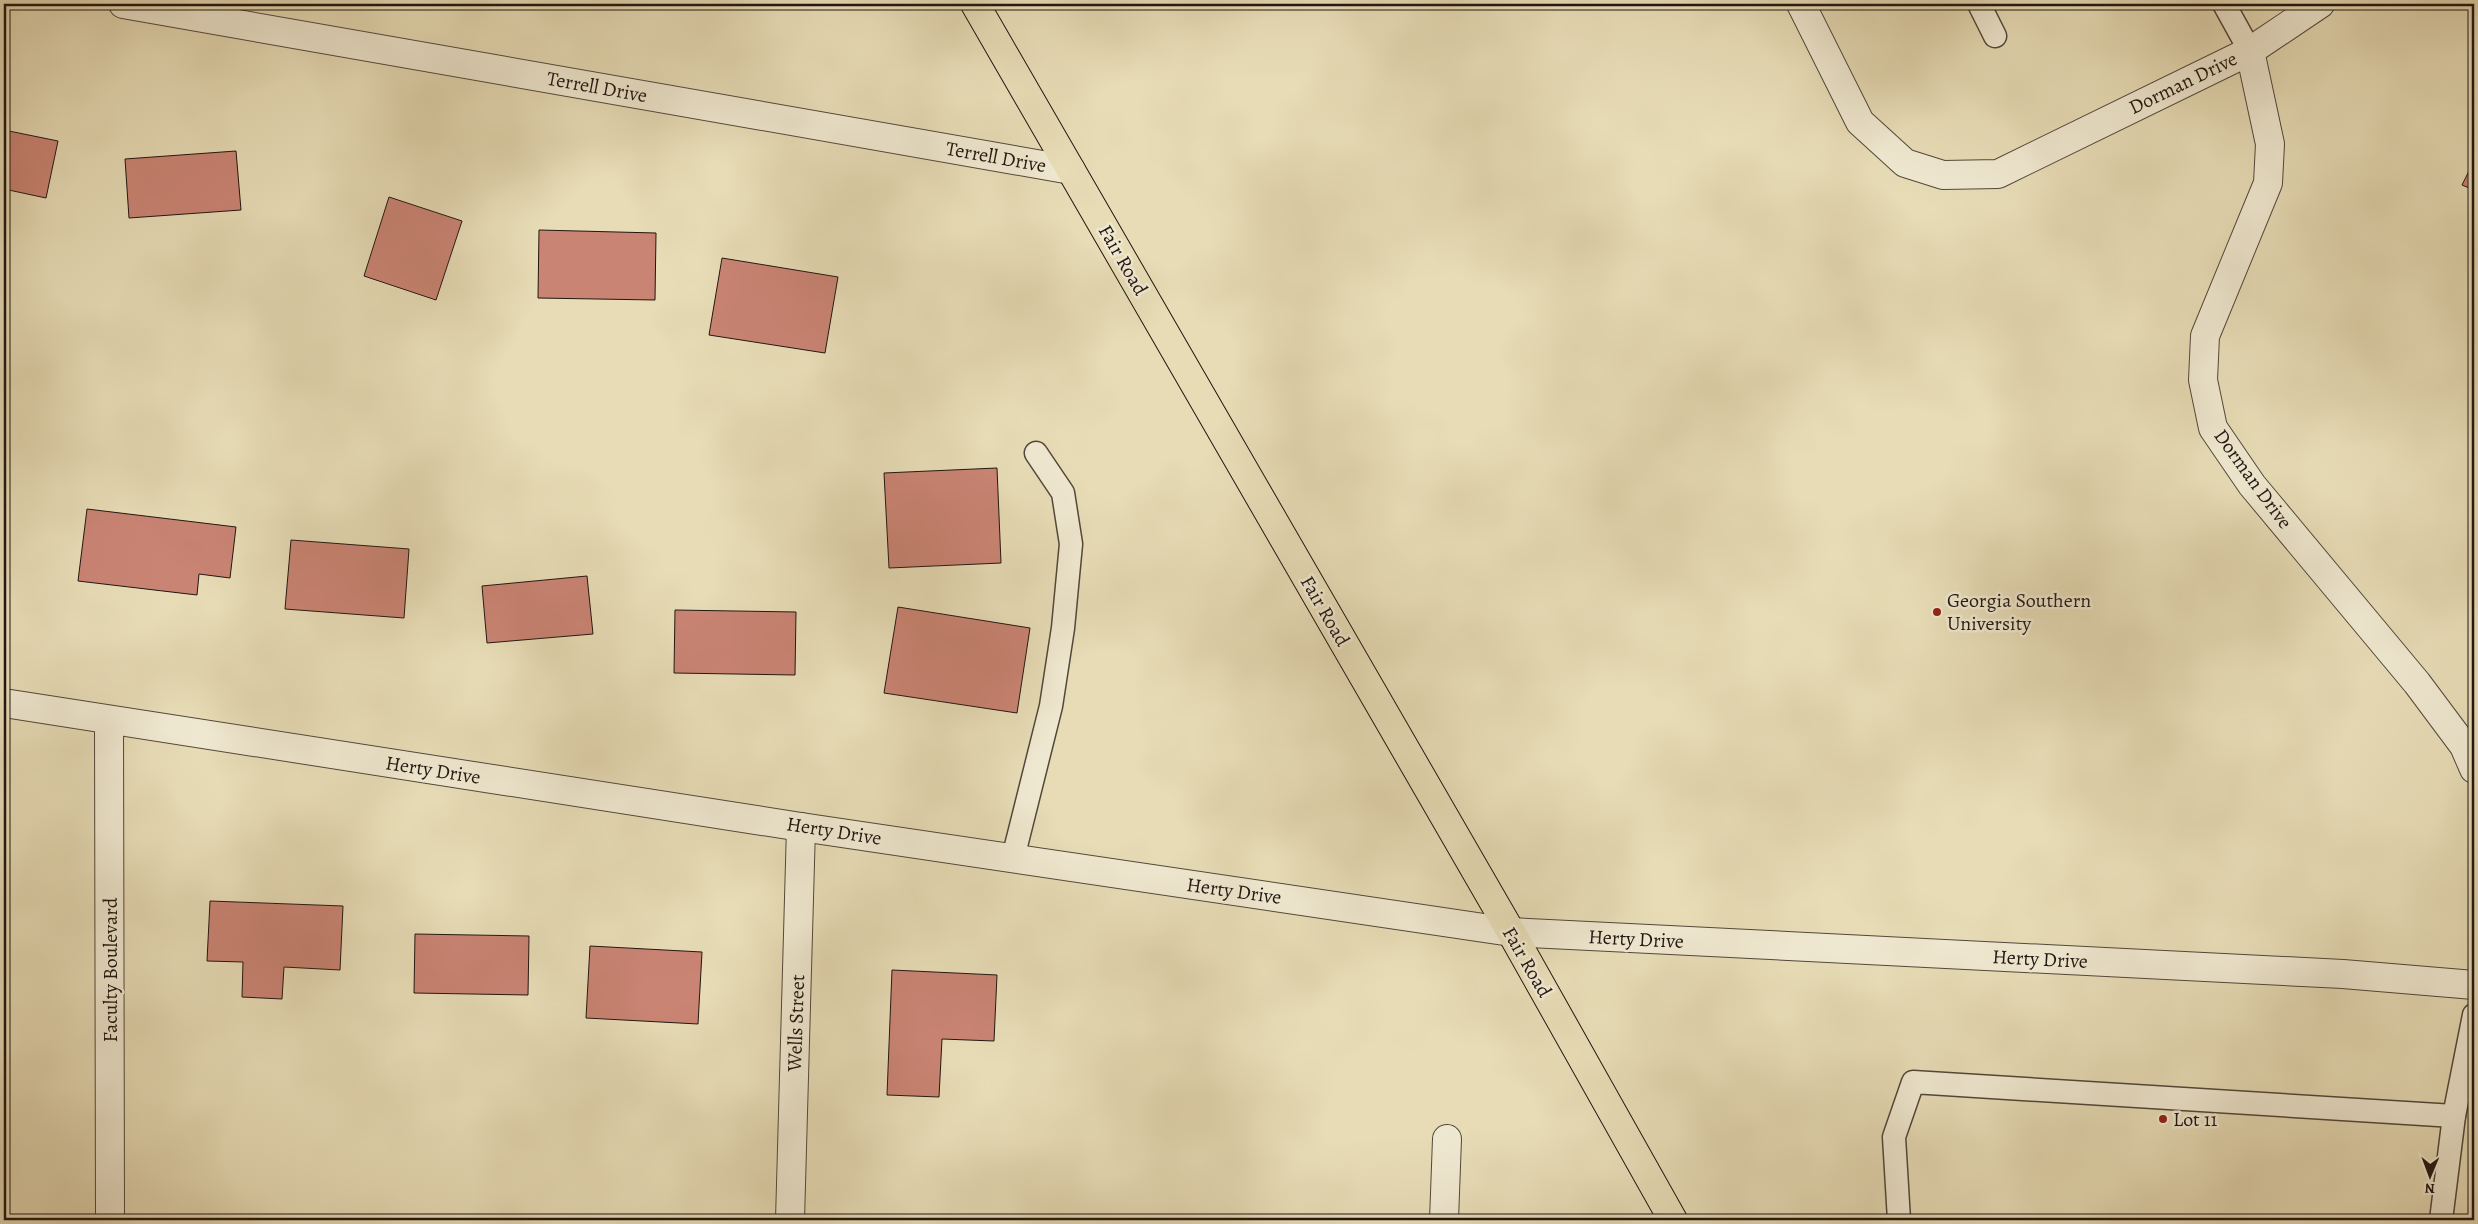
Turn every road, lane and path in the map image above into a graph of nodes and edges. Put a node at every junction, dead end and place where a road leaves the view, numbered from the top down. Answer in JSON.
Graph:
{"nodes":[{"id":1,"x":123,"y":4,"type":"edge"},
{"id":2,"x":975,"y":4,"type":"edge"},
{"id":3,"x":1801,"y":4,"type":"edge"},
{"id":4,"x":1979,"y":4,"type":"edge"},
{"id":5,"x":2224,"y":4,"type":"edge"},
{"id":6,"x":2320,"y":4,"type":"edge"},
{"id":7,"x":1995,"y":36,"type":"dead end"},
{"id":8,"x":2250,"y":51,"type":"junction"},
{"id":9,"x":1071,"y":170,"type":"junction"},
{"id":10,"x":1036,"y":453,"type":"dead end"},
{"id":11,"x":4,"y":703,"type":"edge"},
{"id":12,"x":110,"y":720,"type":"junction"},
{"id":13,"x":2474,"y":769,"type":"edge"},
{"id":14,"x":802,"y":827,"type":"junction"},
{"id":15,"x":1013,"y":858,"type":"junction"},
{"id":16,"x":1511,"y":932,"type":"junction"},
{"id":17,"x":2474,"y":985,"type":"edge"},
{"id":18,"x":2474,"y":1015,"type":"edge"},
{"id":19,"x":2454,"y":1116,"type":"junction"},
{"id":20,"x":1447,"y":1139,"type":"dead end"},
{"id":21,"x":110,"y":1220,"type":"edge"},
{"id":22,"x":790,"y":1220,"type":"edge"},
{"id":23,"x":1444,"y":1220,"type":"edge"},
{"id":24,"x":1673,"y":1220,"type":"edge"},
{"id":25,"x":1899,"y":1220,"type":"edge"},
{"id":26,"x":2441,"y":1220,"type":"edge"}],
"edges":[{"from":1,"to":9,"type":"street","name":"Terrell Drive"},
{"from":2,"to":9,"type":"main road","name":"Fair Road"},
{"from":3,"to":8,"type":"street","name":"Dorman Drive"},
{"from":4,"to":7,"type":"lane"},
{"from":5,"to":8,"type":"lane"},
{"from":6,"to":8,"type":"street","name":"Dorman Drive"},
{"from":8,"to":13,"type":"street","name":"Dorman Drive"},
{"from":9,"to":16,"type":"main road","name":"Fair Road"},
{"from":10,"to":15,"type":"lane"},
{"from":11,"to":12,"type":"street","name":"Herty Drive"},
{"from":12,"to":14,"type":"street","name":"Herty Drive"},
{"from":12,"to":21,"type":"street","name":"Faculty Boulevard"},
{"from":14,"to":15,"type":"street","name":"Herty Drive"},
{"from":14,"to":22,"type":"street","name":"Wells Street"},
{"from":15,"to":16,"type":"street","name":"Herty Drive"},
{"from":16,"to":17,"type":"street","name":"Herty Drive"},
{"from":16,"to":24,"type":"main road","name":"Fair Road"},
{"from":18,"to":19,"type":"lane"},
{"from":19,"to":25,"type":"lane"},
{"from":19,"to":26,"type":"lane"},
{"from":20,"to":23,"type":"street"}]}
